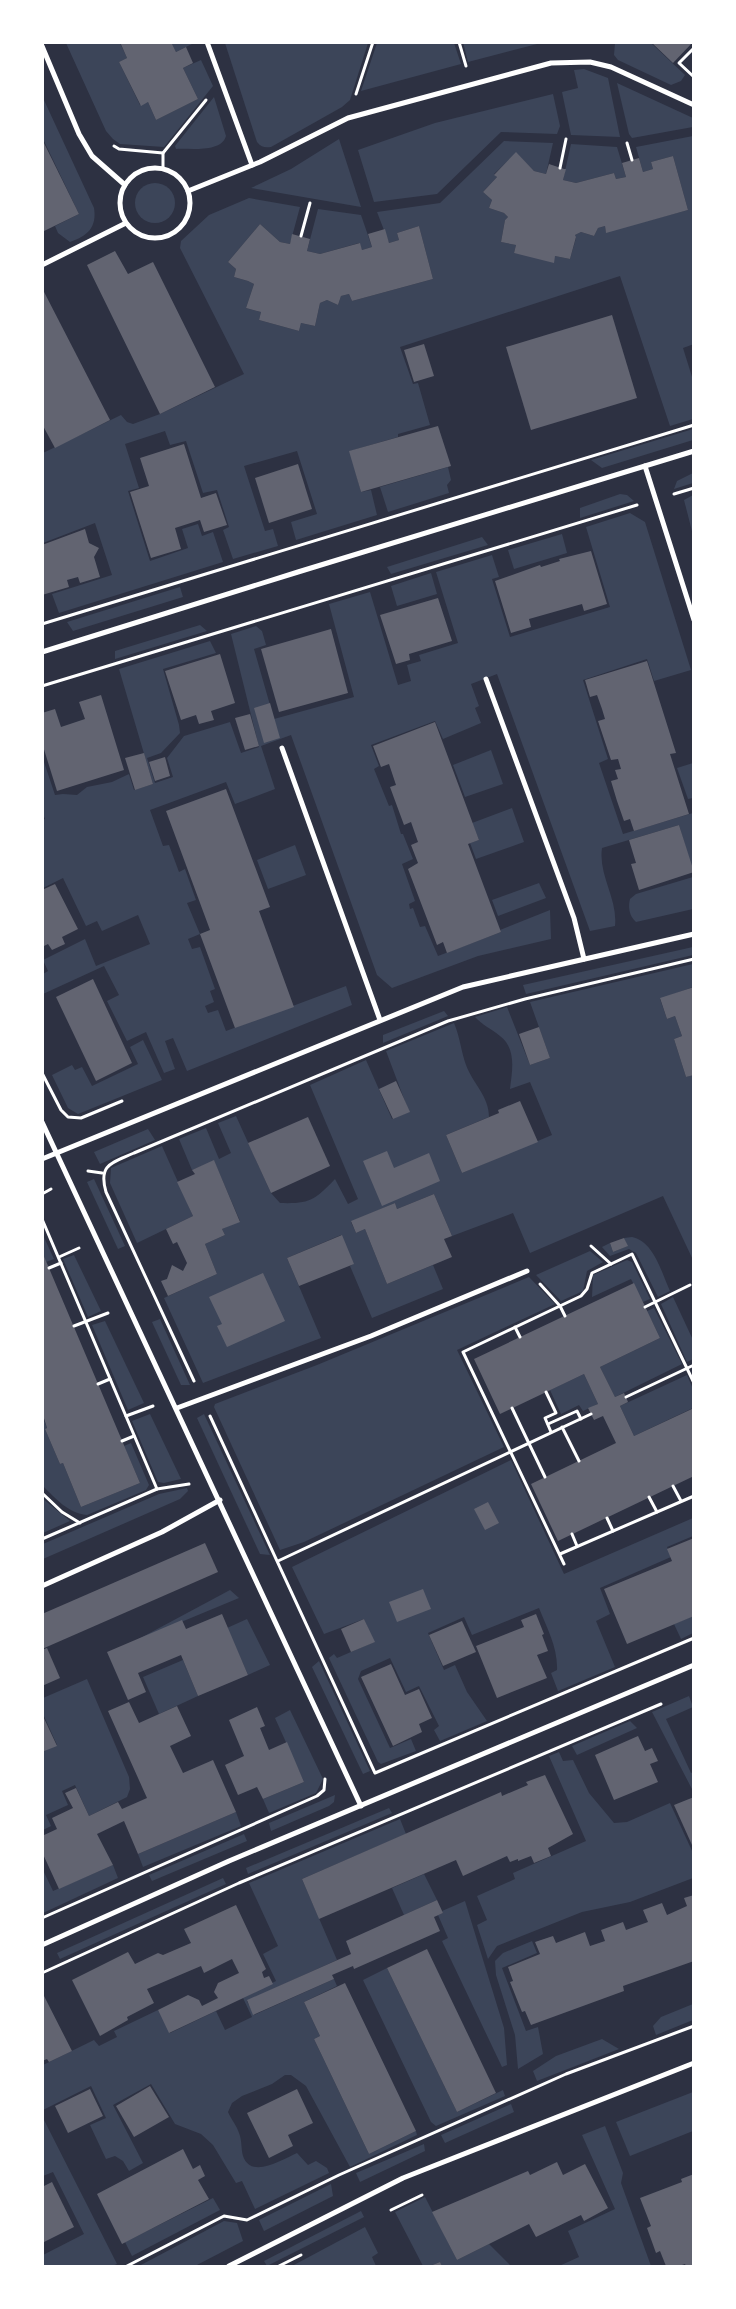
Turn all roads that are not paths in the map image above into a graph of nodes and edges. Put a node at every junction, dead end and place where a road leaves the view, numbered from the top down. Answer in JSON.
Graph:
{"nodes":[{"id":1,"x":208,"y":42,"type":"edge"},
{"id":2,"x":42,"y":46,"type":"edge"},
{"id":3,"x":694,"y":105,"type":"edge"},
{"id":4,"x":252,"y":165,"type":"junction"},
{"id":5,"x":125,"y":185,"type":"junction"},
{"id":6,"x":188,"y":191,"type":"junction"},
{"id":7,"x":126,"y":223,"type":"junction"},
{"id":8,"x":42,"y":265,"type":"edge"},
{"id":9,"x":694,"y":451,"type":"edge"},
{"id":10,"x":644,"y":466,"type":"junction"},
{"id":11,"x":694,"y":620,"type":"edge"},
{"id":12,"x":42,"y":652,"type":"edge"},
{"id":13,"x":486,"y":679,"type":"dead end"},
{"id":14,"x":282,"y":748,"type":"dead end"},
{"id":15,"x":694,"y":934,"type":"edge"},
{"id":16,"x":584,"y":960,"type":"junction"},
{"id":17,"x":380,"y":1020,"type":"junction"},
{"id":18,"x":42,"y":1122,"type":"edge"},
{"id":19,"x":57,"y":1153,"type":"junction"},
{"id":20,"x":42,"y":1159,"type":"edge"},
{"id":21,"x":527,"y":1272,"type":"road end"},
{"id":22,"x":176,"y":1408,"type":"junction"},
{"id":23,"x":220,"y":1500,"type":"junction"},
{"id":24,"x":42,"y":1586,"type":"edge"},
{"id":25,"x":694,"y":1665,"type":"edge"},
{"id":26,"x":361,"y":1806,"type":"junction"},
{"id":27,"x":42,"y":1945,"type":"edge"},
{"id":28,"x":694,"y":2063,"type":"edge"},
{"id":29,"x":229,"y":2266,"type":"edge"}],
"edges":[{"from":1,"to":4,"type":"street"},
{"from":2,"to":5,"type":"street"},
{"from":3,"to":4,"type":"street"},
{"from":4,"to":6,"type":"street"},
{"from":5,"to":6,"type":"street"},
{"from":5,"to":7,"type":"street"},
{"from":6,"to":7,"type":"street"},
{"from":7,"to":8,"type":"street"},
{"from":9,"to":10,"type":"street"},
{"from":10,"to":11,"type":"street"},
{"from":10,"to":12,"type":"street"},
{"from":13,"to":16,"type":"street"},
{"from":14,"to":17,"type":"street"},
{"from":15,"to":16,"type":"street"},
{"from":16,"to":17,"type":"street"},
{"from":17,"to":19,"type":"street"},
{"from":18,"to":19,"type":"street"},
{"from":19,"to":20,"type":"street"},
{"from":19,"to":22,"type":"street"},
{"from":21,"to":22,"type":"street"},
{"from":22,"to":23,"type":"street"},
{"from":23,"to":24,"type":"street"},
{"from":23,"to":26,"type":"street"},
{"from":25,"to":26,"type":"street"},
{"from":26,"to":27,"type":"street"},
{"from":28,"to":29,"type":"street"}]}
